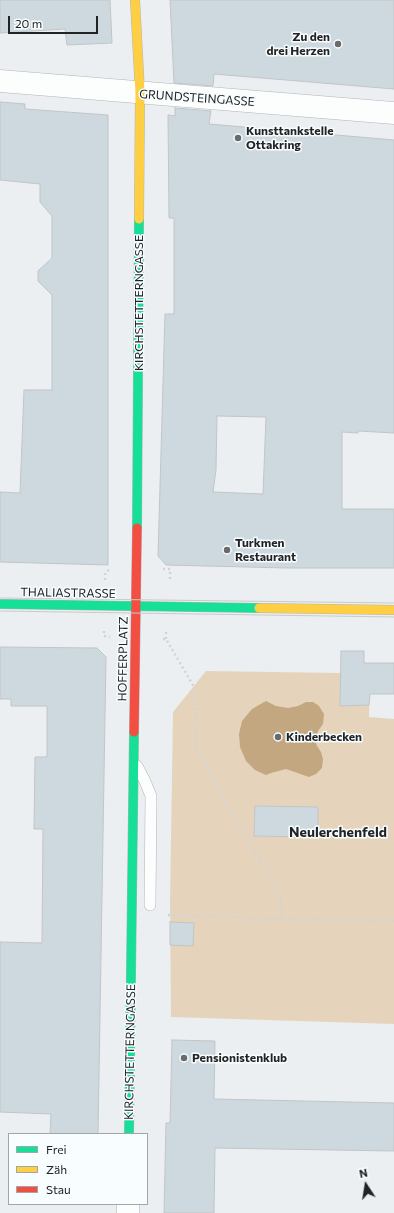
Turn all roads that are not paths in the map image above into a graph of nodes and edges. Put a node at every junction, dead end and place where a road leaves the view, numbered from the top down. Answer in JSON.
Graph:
{"nodes":[{"id":1,"x":135,"y":0,"type":"edge"},
{"id":2,"x":0,"y":81,"type":"edge"},
{"id":3,"x":140,"y":93,"type":"junction"},
{"id":4,"x":394,"y":113,"type":"edge"},
{"id":5,"x":0,"y":604,"type":"edge"},
{"id":6,"x":136,"y":606,"type":"junction"},
{"id":7,"x":394,"y":610,"type":"edge"},
{"id":8,"x":134,"y":760,"type":"junction"},
{"id":9,"x":150,"y":905,"type":"dead end"},
{"id":10,"x":131,"y":970,"type":"joint"},
{"id":11,"x":129,"y":1133,"type":"edge"}],
"edges":[{"from":1,"to":3,"type":"street","name":"KIRCHSTETTERNGASSE"},
{"from":2,"to":3,"type":"street","name":"GRUNDSTEINGASSE"},
{"from":3,"to":4,"type":"street","name":"GRUNDSTEINGASSE"},
{"from":3,"to":6,"type":"street","name":"KIRCHSTETTERNGASSE"},
{"from":5,"to":6,"type":"street","name":"THALIASTRASSE"},
{"from":6,"to":7,"type":"street","name":"HOFFERPLATZ"},
{"from":6,"to":8,"type":"street","name":"HOFFERPLATZ"},
{"from":8,"to":9,"type":"lane"},
{"from":8,"to":10,"type":"street","name":"HOFFERPLATZ"},
{"from":10,"to":11,"type":"street","name":"KIRCHSTETTERNGASSE"}]}
